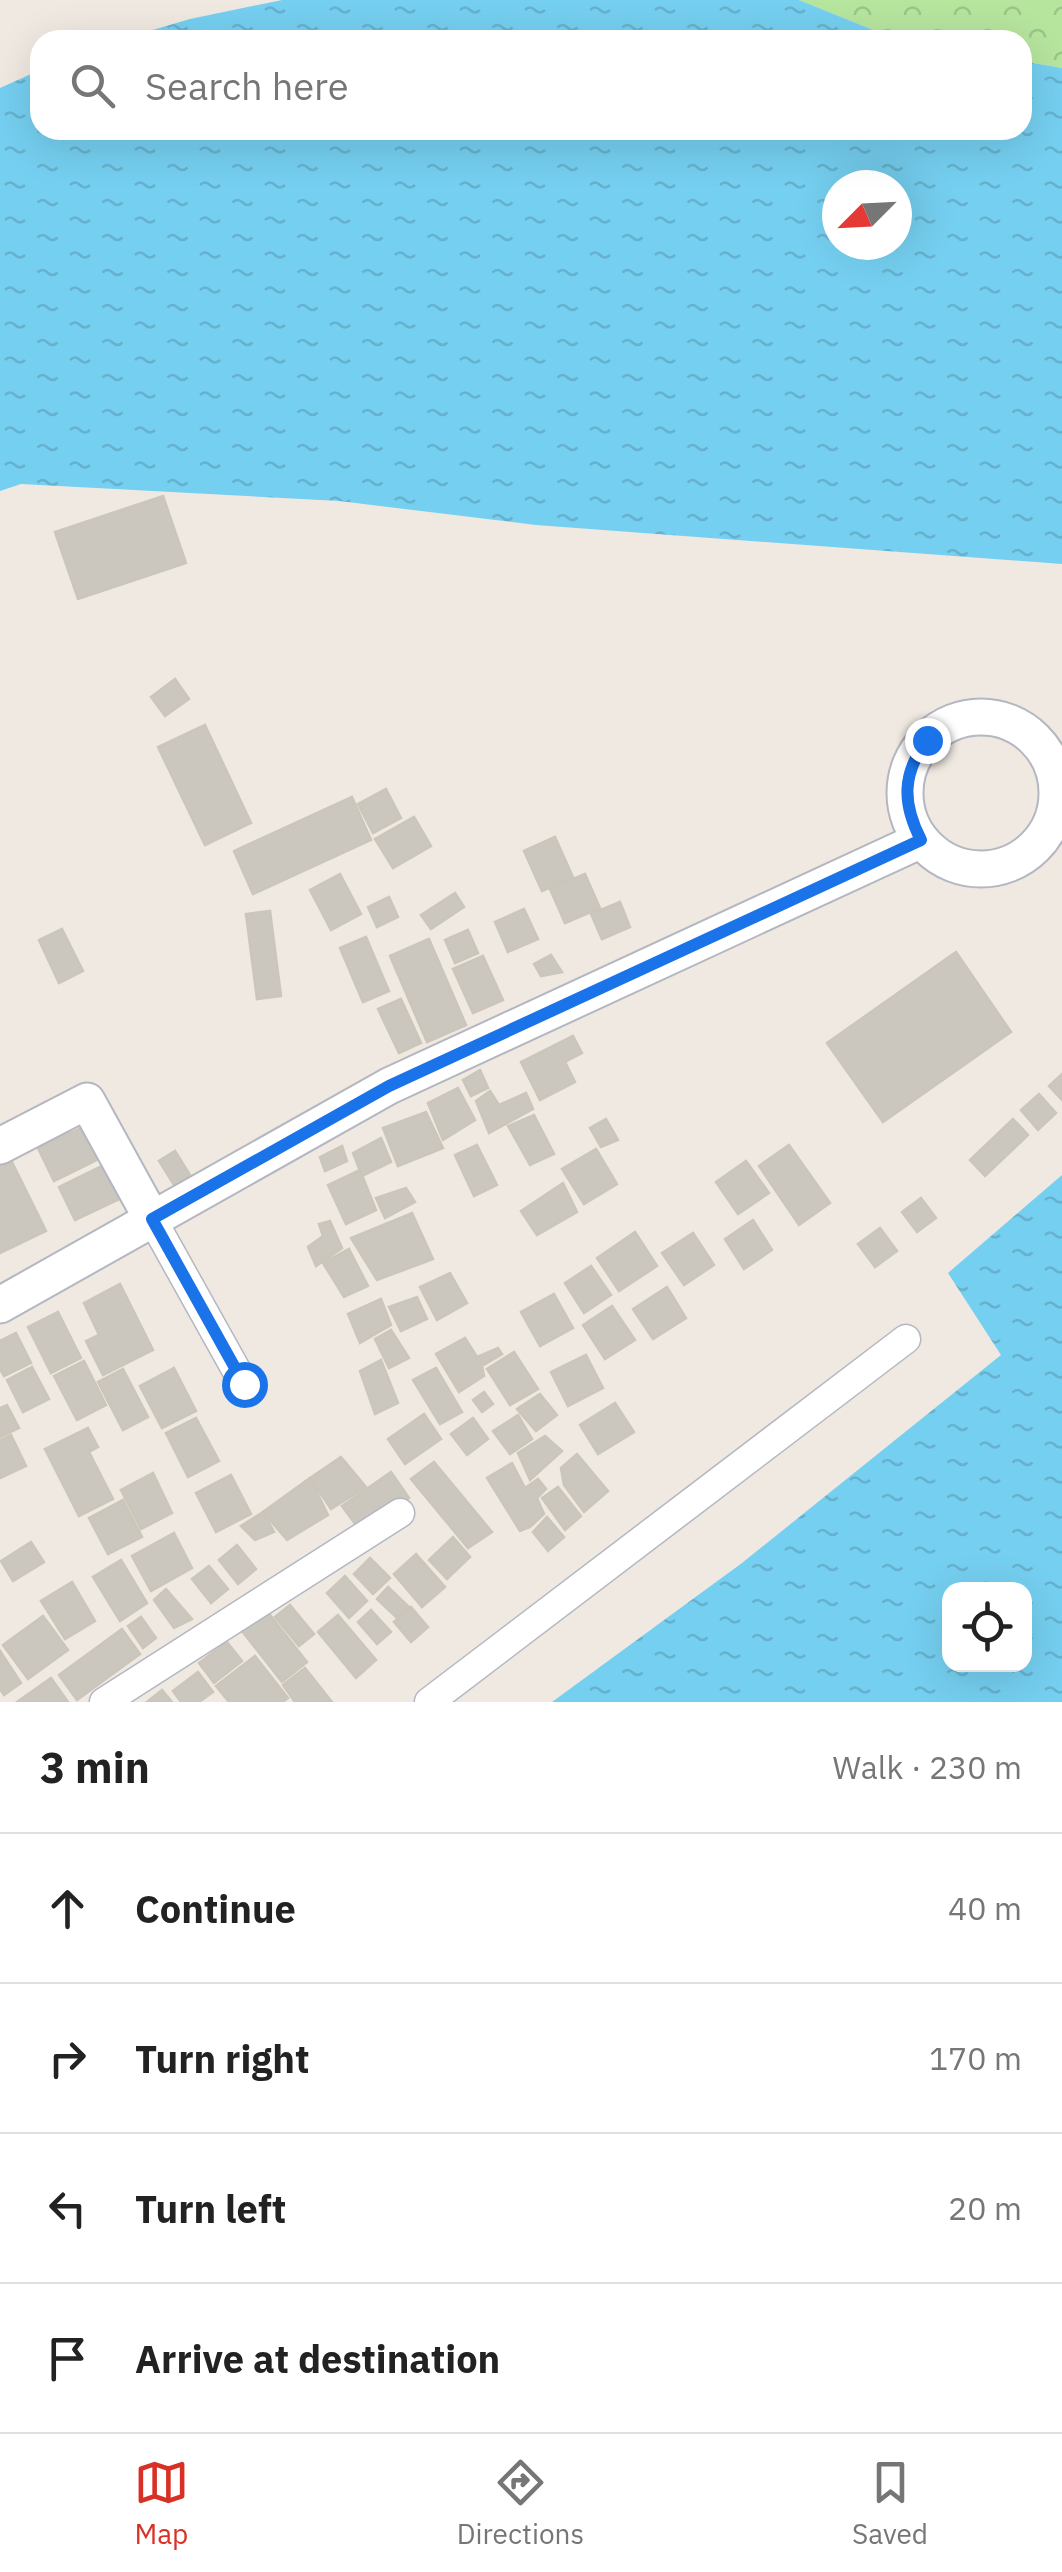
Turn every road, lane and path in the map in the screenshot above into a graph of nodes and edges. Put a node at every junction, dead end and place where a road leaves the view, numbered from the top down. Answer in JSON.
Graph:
{"nodes":[{"id":1,"x":921,"y":840,"type":"junction"},
{"id":2,"x":0,"y":1146,"type":"edge"},
{"id":3,"x":152,"y":1219,"type":"junction"},
{"id":4,"x":0,"y":1305,"type":"edge"},
{"id":5,"x":906,"y":1339,"type":"dead end"},
{"id":6,"x":244,"y":1384,"type":"dead end"},
{"id":7,"x":400,"y":1513,"type":"dead end"},
{"id":8,"x":104,"y":1702,"type":"edge"},
{"id":9,"x":430,"y":1702,"type":"edge"}],
"edges":[{"from":1,"to":1,"type":"street"},
{"from":1,"to":3,"type":"street"},
{"from":2,"to":3,"type":"street"},
{"from":3,"to":4,"type":"street"},
{"from":3,"to":6,"type":"street"},
{"from":5,"to":9,"type":"street"},
{"from":7,"to":8,"type":"street"}]}
